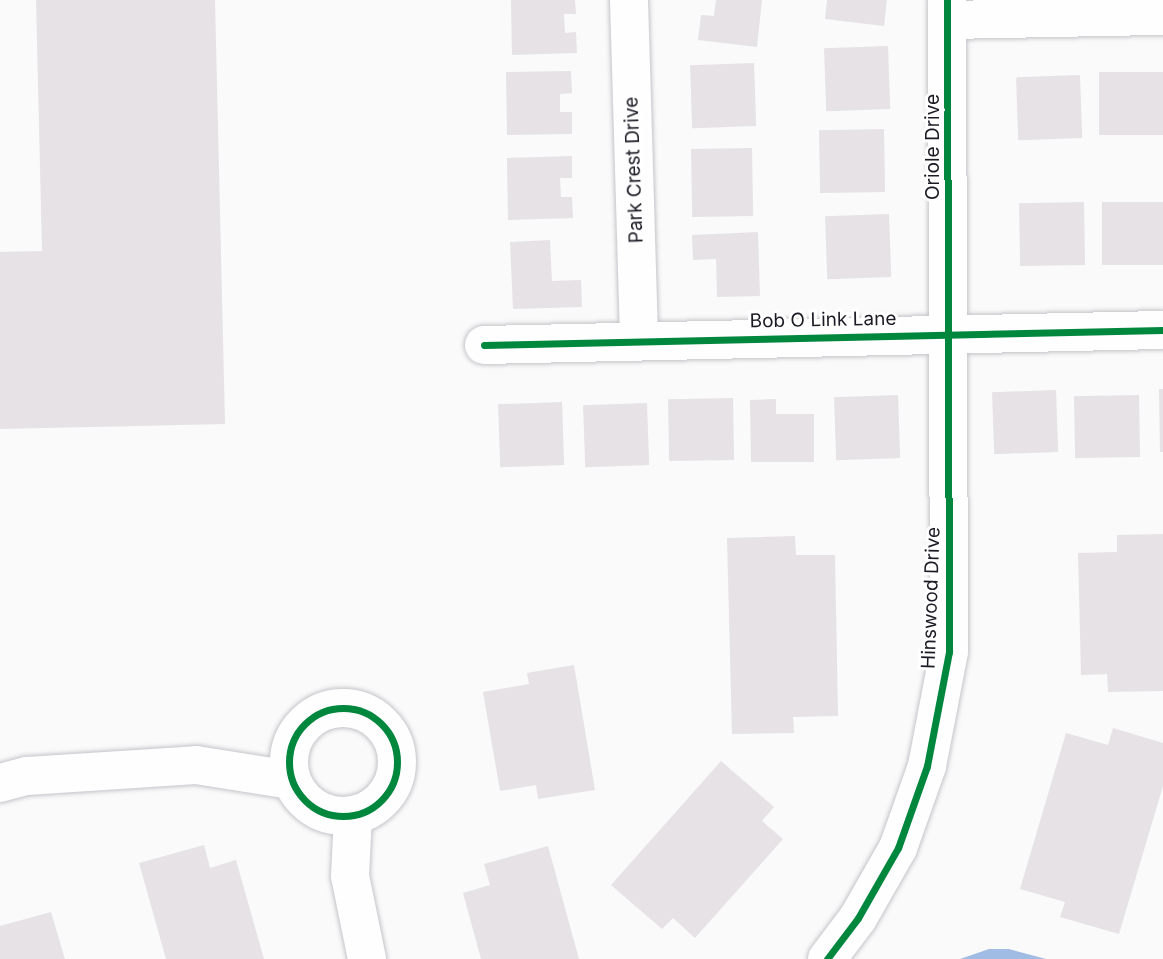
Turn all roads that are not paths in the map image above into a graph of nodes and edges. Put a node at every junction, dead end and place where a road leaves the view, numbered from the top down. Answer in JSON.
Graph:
{"nodes":[{"id":1,"x":629,"y":0,"type":"edge"},
{"id":2,"x":947,"y":10,"type":"edge"},
{"id":3,"x":1163,"y":16,"type":"edge"},
{"id":4,"x":949,"y":294,"type":"joint"},
{"id":5,"x":1163,"y":330,"type":"edge"},
{"id":6,"x":946,"y":334,"type":"junction"},
{"id":7,"x":639,"y":340,"type":"junction"},
{"id":8,"x":484,"y":345,"type":"dead end"},
{"id":9,"x":291,"y":780,"type":"junction"},
{"id":10,"x":0,"y":783,"type":"edge"},
{"id":11,"x":353,"y":815,"type":"junction"},
{"id":12,"x":367,"y":959,"type":"edge"},
{"id":13,"x":827,"y":959,"type":"edge"}],
"edges":[{"from":1,"to":7,"type":"street","name":"Park Crest Drive"},
{"from":2,"to":3,"type":"street"},
{"from":2,"to":4,"type":"street","name":"Oriole Drive"},
{"from":4,"to":6,"type":"street","name":"Hinswood Drive"},
{"from":5,"to":6,"type":"street","name":"Bob O Link Lane"},
{"from":6,"to":7,"type":"street","name":"Bob O Link Lane"},
{"from":6,"to":13,"type":"street","name":"Hinswood Drive"},
{"from":7,"to":8,"type":"street","name":"Bob O Link Lane"},
{"from":9,"to":10,"type":"street"},
{"from":9,"to":11,"type":"street"},
{"from":9,"to":11,"type":"street"},
{"from":11,"to":12,"type":"street"}]}
